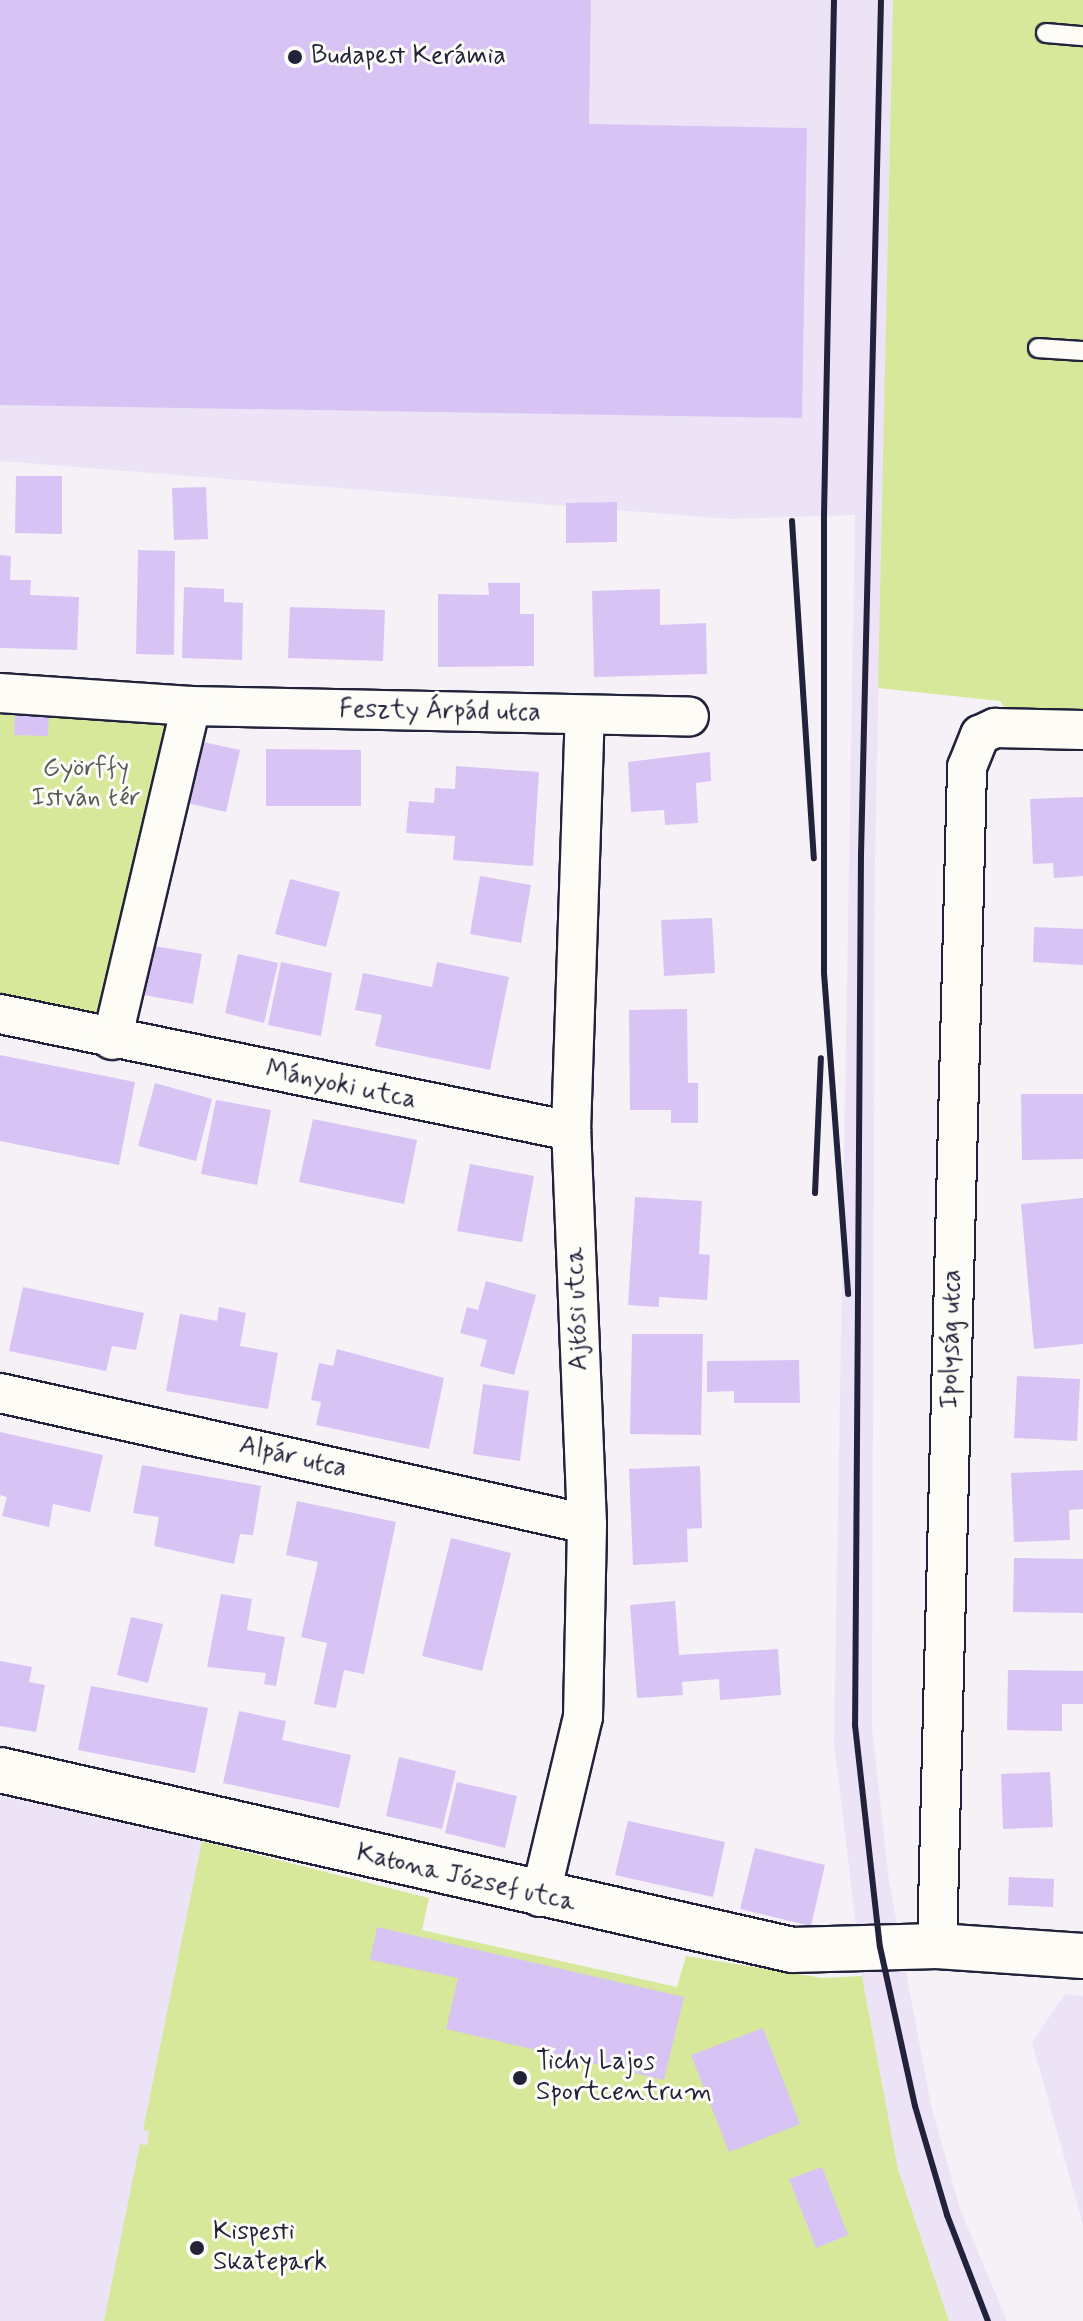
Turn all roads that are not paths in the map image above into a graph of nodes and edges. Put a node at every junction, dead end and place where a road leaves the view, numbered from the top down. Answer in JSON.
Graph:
{"nodes":[{"id":1,"x":1046,"y":33,"type":"dead end"},
{"id":2,"x":1083,"y":36,"type":"edge"},
{"id":3,"x":1038,"y":348,"type":"dead end"},
{"id":4,"x":1083,"y":351,"type":"edge"},
{"id":5,"x":0,"y":693,"type":"edge"},
{"id":6,"x":191,"y":706,"type":"junction"},
{"id":7,"x":585,"y":716,"type":"junction"},
{"id":8,"x":689,"y":716,"type":"dead end"},
{"id":9,"x":1083,"y":730,"type":"edge"},
{"id":10,"x":0,"y":1014,"type":"edge"},
{"id":11,"x":112,"y":1040,"type":"junction"},
{"id":12,"x":571,"y":1131,"type":"junction"},
{"id":13,"x":0,"y":1393,"type":"edge"},
{"id":14,"x":587,"y":1524,"type":"junction"},
{"id":15,"x":0,"y":1770,"type":"edge"},
{"id":16,"x":540,"y":1897,"type":"junction"},
{"id":17,"x":937,"y":1946,"type":"junction"},
{"id":18,"x":1083,"y":1956,"type":"edge"}],
"edges":[{"from":1,"to":2,"type":"lane"},
{"from":3,"to":4,"type":"lane"},
{"from":5,"to":6,"type":"street","name":"Feszty Árpád utca"},
{"from":6,"to":7,"type":"street","name":"Feszty Árpád utca"},
{"from":6,"to":11,"type":"street"},
{"from":7,"to":8,"type":"street","name":"Feszty Árpád utca"},
{"from":7,"to":12,"type":"street","name":"Ajtósi utca"},
{"from":9,"to":17,"type":"street","name":"Ipolyság utca"},
{"from":10,"to":11,"type":"street","name":"Mányoki utca"},
{"from":11,"to":12,"type":"street","name":"Mányoki utca"},
{"from":12,"to":14,"type":"street","name":"Ajtósi utca"},
{"from":13,"to":14,"type":"street","name":"Alpár utca"},
{"from":14,"to":16,"type":"street","name":"Ajtósi utca"},
{"from":15,"to":16,"type":"street","name":"Katona József utca"},
{"from":16,"to":17,"type":"street","name":"Katona József utca"},
{"from":17,"to":18,"type":"street","name":"Katona József utca"}]}
